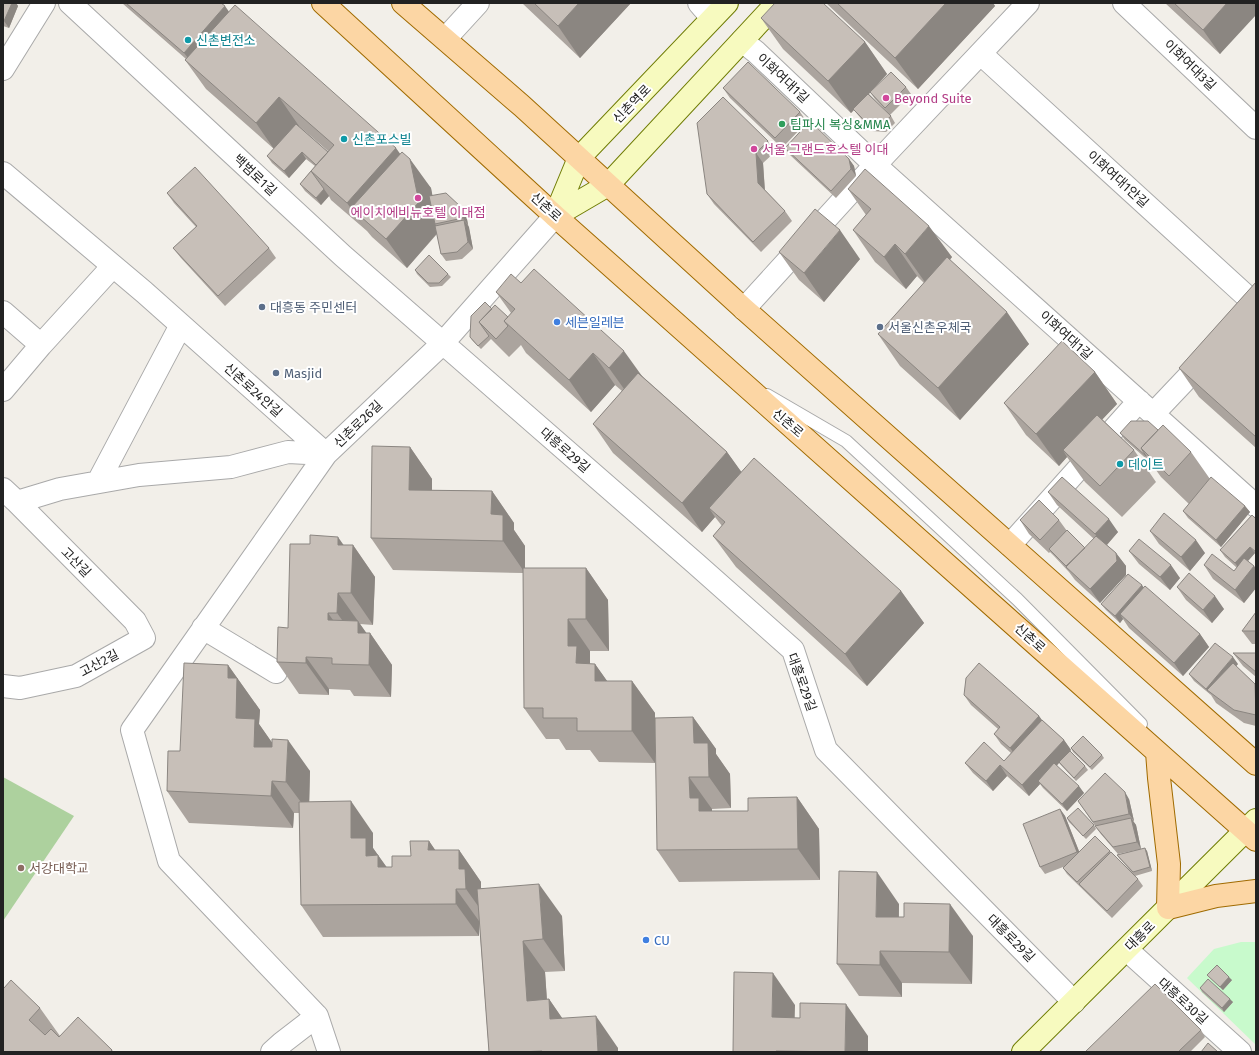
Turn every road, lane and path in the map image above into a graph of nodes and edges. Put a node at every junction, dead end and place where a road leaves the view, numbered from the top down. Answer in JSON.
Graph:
{"nodes":[{"id":1,"x":44,"y":3,"type":"edge"},
{"id":2,"x":70,"y":3,"type":"edge"},
{"id":3,"x":323,"y":3,"type":"edge"},
{"id":4,"x":403,"y":3,"type":"edge"},
{"id":5,"x":478,"y":3,"type":"edge"},
{"id":6,"x":777,"y":3,"type":"edge"},
{"id":7,"x":1124,"y":3,"type":"edge"},
{"id":8,"x":1018,"y":7,"type":"edge"},
{"id":9,"x":713,"y":8,"type":"edge"},
{"id":10,"x":445,"y":39,"type":"junction"},
{"id":11,"x":742,"y":41,"type":"junction"},
{"id":12,"x":981,"y":54,"type":"junction"},
{"id":13,"x":3,"y":69,"type":"edge"},
{"id":14,"x":1256,"y":128,"type":"edge"},
{"id":15,"x":579,"y":158,"type":"junction"},
{"id":16,"x":875,"y":165,"type":"junction"},
{"id":17,"x":3,"y":174,"type":"edge"},
{"id":18,"x":608,"y":185,"type":"junction"},
{"id":19,"x":555,"y":216,"type":"junction"},
{"id":20,"x":113,"y":266,"type":"junction"},
{"id":21,"x":1256,"y":303,"type":"edge"},
{"id":22,"x":744,"y":308,"type":"junction"},
{"id":23,"x":3,"y":312,"type":"edge"},
{"id":24,"x":1239,"y":321,"type":"edge"},
{"id":25,"x":181,"y":325,"type":"junction"},
{"id":26,"x":442,"y":344,"type":"junction"},
{"id":27,"x":1218,"y":344,"type":"edge"},
{"id":28,"x":41,"y":345,"type":"junction"},
{"id":29,"x":734,"y":375,"type":"junction"},
{"id":30,"x":3,"y":390,"type":"edge"},
{"id":31,"x":1146,"y":408,"type":"junction"},
{"id":32,"x":326,"y":454,"type":"junction"},
{"id":33,"x":98,"y":482,"type":"junction"},
{"id":34,"x":10,"y":495,"type":"edge"},
{"id":35,"x":1256,"y":506,"type":"edge"},
{"id":36,"x":1010,"y":545,"type":"junction"},
{"id":37,"x":203,"y":628,"type":"junction"},
{"id":38,"x":144,"y":638,"type":"joint"},
{"id":39,"x":276,"y":672,"type":"edge"},
{"id":40,"x":3,"y":686,"type":"edge"},
{"id":41,"x":1158,"y":752,"type":"junction"},
{"id":42,"x":1256,"y":764,"type":"edge"},
{"id":43,"x":1253,"y":830,"type":"edge"},
{"id":44,"x":1256,"y":891,"type":"edge"},
{"id":45,"x":1168,"y":908,"type":"junction"},
{"id":46,"x":1127,"y":950,"type":"junction"},
{"id":47,"x":1074,"y":1002,"type":"junction"},
{"id":48,"x":317,"y":1016,"type":"junction"},
{"id":49,"x":272,"y":1052,"type":"edge"},
{"id":50,"x":329,"y":1052,"type":"edge"},
{"id":51,"x":1023,"y":1052,"type":"edge"},
{"id":52,"x":1240,"y":1052,"type":"edge"}],
"edges":[{"from":1,"to":13,"type":"street"},
{"from":2,"to":26,"type":"street","name":"백범로1길"},
{"from":3,"to":19,"type":"main road","name":"신촌로"},
{"from":4,"to":10,"type":"main road"},
{"from":5,"to":10,"type":"street"},
{"from":6,"to":11,"type":"main road"},
{"from":7,"to":14,"type":"street","name":"이화여대3길"},
{"from":8,"to":12,"type":"street"},
{"from":9,"to":15,"type":"main road","name":"신촌역로"},
{"from":10,"to":15,"type":"main road"},
{"from":11,"to":16,"type":"street","name":"이화여대1길"},
{"from":11,"to":18,"type":"main road"},
{"from":12,"to":16,"type":"street"},
{"from":12,"to":21,"type":"street","name":"이화여대1안길"},
{"from":15,"to":18,"type":"main road"},
{"from":15,"to":19,"type":"main road","name":"신촌역로"},
{"from":16,"to":22,"type":"street"},
{"from":16,"to":31,"type":"street","name":"이화여대1길"},
{"from":17,"to":20,"type":"street","name":"신촌로24안길"},
{"from":18,"to":19,"type":"main road"},
{"from":18,"to":22,"type":"main road"},
{"from":19,"to":26,"type":"street","name":"신촌로26길"},
{"from":19,"to":29,"type":"main road","name":"신촌로"},
{"from":20,"to":25,"type":"street","name":"신촌로24안길"},
{"from":20,"to":28,"type":"street"},
{"from":21,"to":24,"type":"street","name":"이화여대1안길"},
{"from":22,"to":36,"type":"main road"},
{"from":23,"to":28,"type":"street"},
{"from":25,"to":32,"type":"street","name":"신촌로24안길"},
{"from":25,"to":33,"type":"street"},
{"from":26,"to":32,"type":"street","name":"신촌로26길"},
{"from":26,"to":47,"type":"street","name":"대흥로29길"},
{"from":27,"to":31,"type":"street"},
{"from":28,"to":30,"type":"street"},
{"from":29,"to":41,"type":"main road","name":"신촌로"},
{"from":29,"to":43,"type":"lane"},
{"from":31,"to":35,"type":"street","name":"이화여대1길"},
{"from":31,"to":36,"type":"street"},
{"from":32,"to":33,"type":"street","name":"신촌로26길"},
{"from":32,"to":37,"type":"street"},
{"from":33,"to":34,"type":"street","name":"신촌로26길"},
{"from":34,"to":38,"type":"street","name":"고산길"},
{"from":36,"to":42,"type":"main road"},
{"from":37,"to":39,"type":"street"},
{"from":37,"to":48,"type":"street"},
{"from":38,"to":40,"type":"street","name":"고산2길"},
{"from":41,"to":43,"type":"main road","name":"신촌로"},
{"from":41,"to":45,"type":"main road"},
{"from":43,"to":45,"type":"main road","name":"대흥로"},
{"from":44,"to":45,"type":"main road"},
{"from":45,"to":46,"type":"main road","name":"대흥로"},
{"from":46,"to":47,"type":"main road","name":"대흥로"},
{"from":46,"to":52,"type":"street","name":"대흥로30길"},
{"from":47,"to":51,"type":"main road","name":"대흥로"},
{"from":48,"to":49,"type":"street"},
{"from":48,"to":50,"type":"street"}]}
